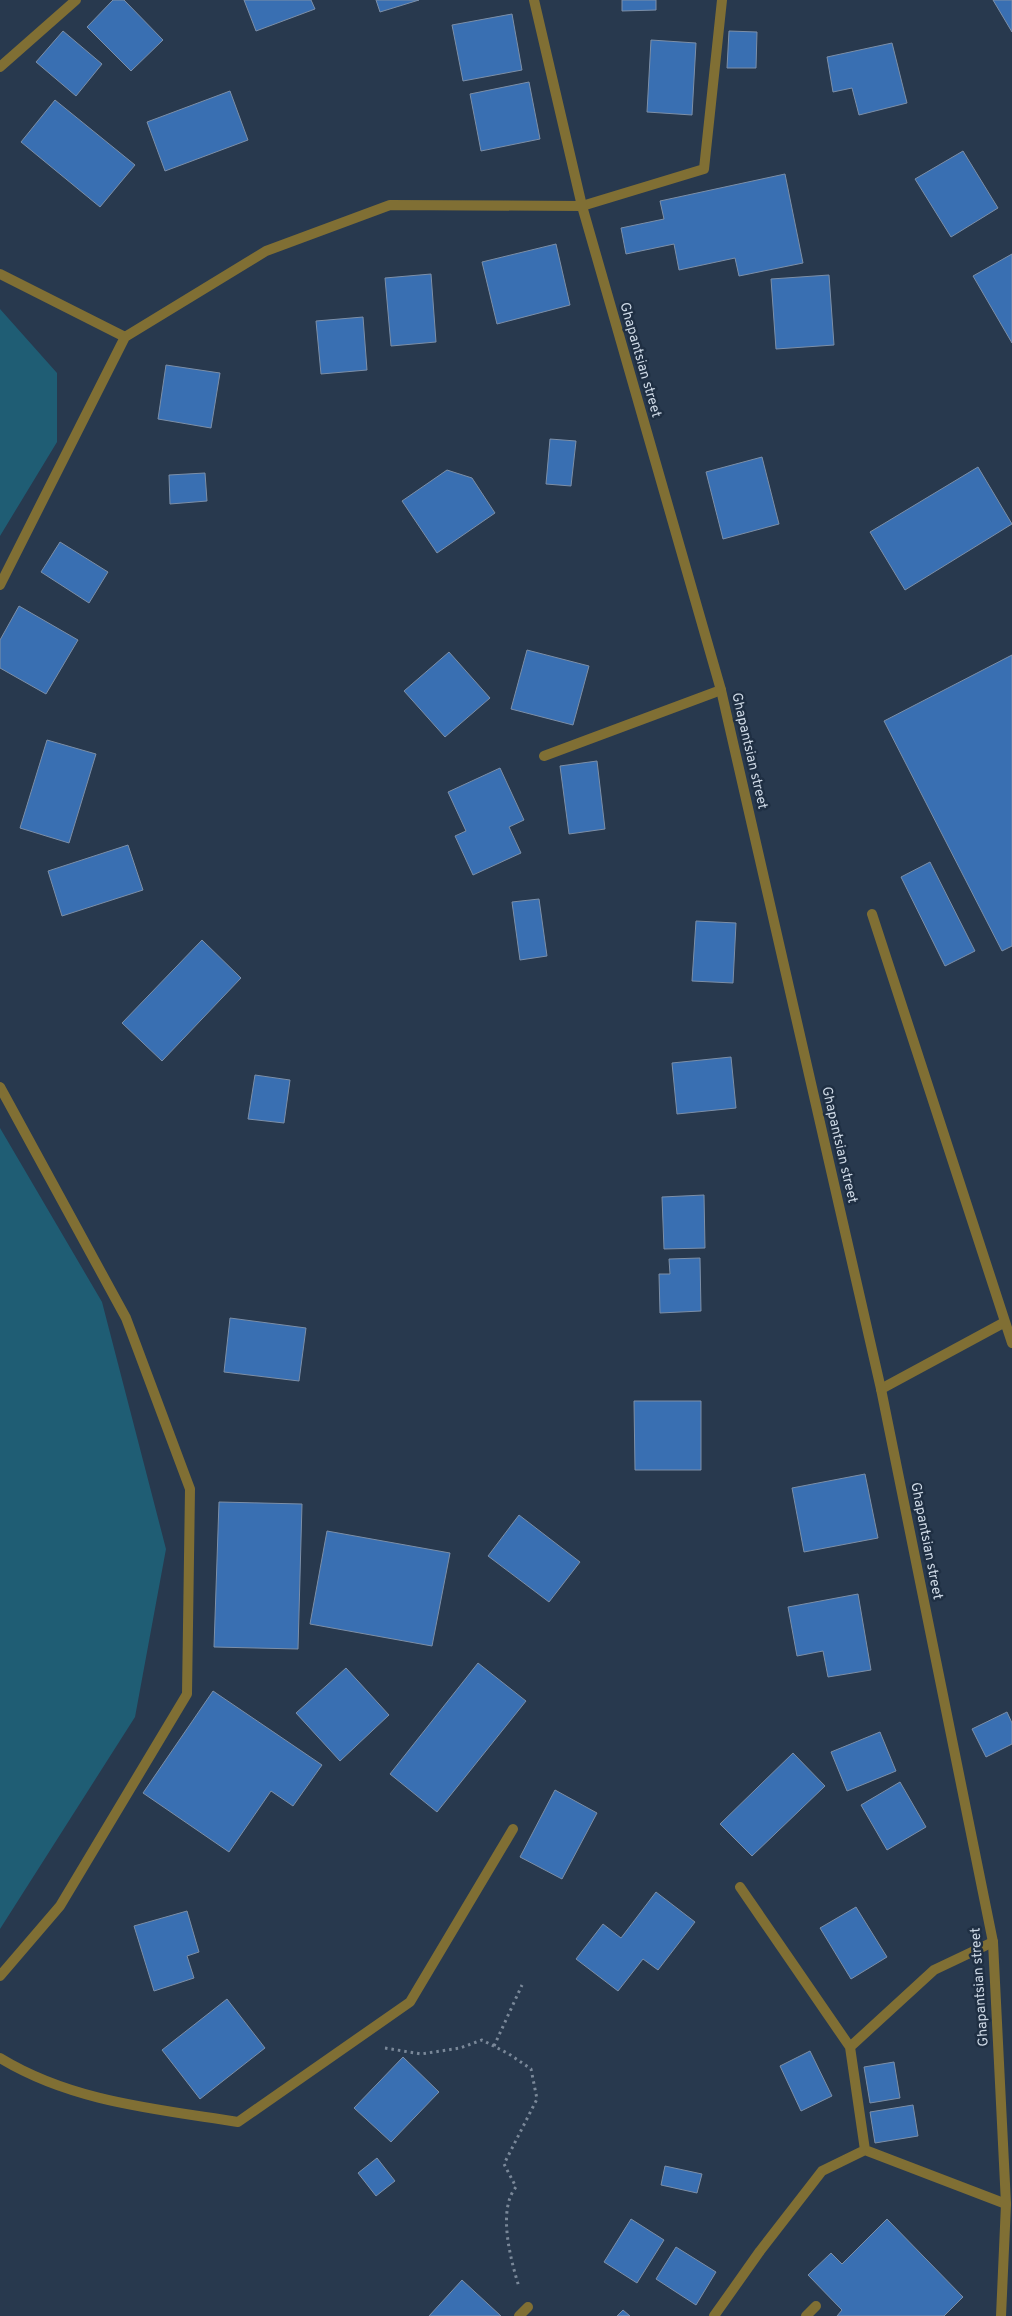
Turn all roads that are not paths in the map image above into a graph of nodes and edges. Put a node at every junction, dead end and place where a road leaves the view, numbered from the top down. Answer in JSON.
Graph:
{"nodes":[{"id":1,"x":76,"y":0,"type":"edge"},
{"id":2,"x":534,"y":0,"type":"edge"},
{"id":3,"x":722,"y":0,"type":"edge"},
{"id":4,"x":0,"y":67,"type":"edge"},
{"id":5,"x":582,"y":206,"type":"junction"},
{"id":6,"x":0,"y":274,"type":"edge"},
{"id":7,"x":125,"y":337,"type":"junction"},
{"id":8,"x":0,"y":585,"type":"edge"},
{"id":9,"x":721,"y":690,"type":"junction"},
{"id":10,"x":544,"y":756,"type":"dead end"},
{"id":11,"x":872,"y":914,"type":"dead end"},
{"id":12,"x":0,"y":1087,"type":"edge"},
{"id":13,"x":1005,"y":1322,"type":"junction"},
{"id":14,"x":1012,"y":1343,"type":"edge"},
{"id":15,"x":881,"y":1389,"type":"junction"},
{"id":16,"x":512,"y":1829,"type":"dead end"},
{"id":17,"x":740,"y":1887,"type":"dead end"},
{"id":18,"x":993,"y":1942,"type":"junction"},
{"id":19,"x":0,"y":1976,"type":"edge"},
{"id":20,"x":850,"y":2047,"type":"junction"},
{"id":21,"x":0,"y":2058,"type":"edge"},
{"id":22,"x":865,"y":2150,"type":"junction"},
{"id":23,"x":1006,"y":2204,"type":"junction"},
{"id":24,"x":816,"y":2306,"type":"dead end"},
{"id":25,"x":528,"y":2307,"type":"road end"},
{"id":26,"x":519,"y":2316,"type":"edge"},
{"id":27,"x":714,"y":2316,"type":"edge"},
{"id":28,"x":806,"y":2316,"type":"edge"},
{"id":29,"x":1001,"y":2316,"type":"edge"}],
"edges":[{"from":1,"to":4,"type":"street"},
{"from":2,"to":5,"type":"street","name":"Ghapantsian street"},
{"from":3,"to":5,"type":"street"},
{"from":5,"to":7,"type":"street"},
{"from":5,"to":9,"type":"street","name":"Ghapantsian street"},
{"from":6,"to":7,"type":"street"},
{"from":7,"to":8,"type":"street"},
{"from":9,"to":10,"type":"street"},
{"from":9,"to":15,"type":"street","name":"Ghapantsian street"},
{"from":11,"to":13,"type":"street"},
{"from":12,"to":19,"type":"street"},
{"from":13,"to":14,"type":"street"},
{"from":13,"to":15,"type":"street"},
{"from":15,"to":18,"type":"street","name":"Ghapantsian street"},
{"from":16,"to":21,"type":"street"},
{"from":17,"to":20,"type":"street"},
{"from":18,"to":20,"type":"street"},
{"from":18,"to":23,"type":"street","name":"Ghapantsian street"},
{"from":20,"to":22,"type":"street"},
{"from":22,"to":23,"type":"street"},
{"from":22,"to":27,"type":"street"},
{"from":23,"to":29,"type":"street","name":"Ghapantsian street"},
{"from":24,"to":28,"type":"street"},
{"from":25,"to":26,"type":"street"}]}
